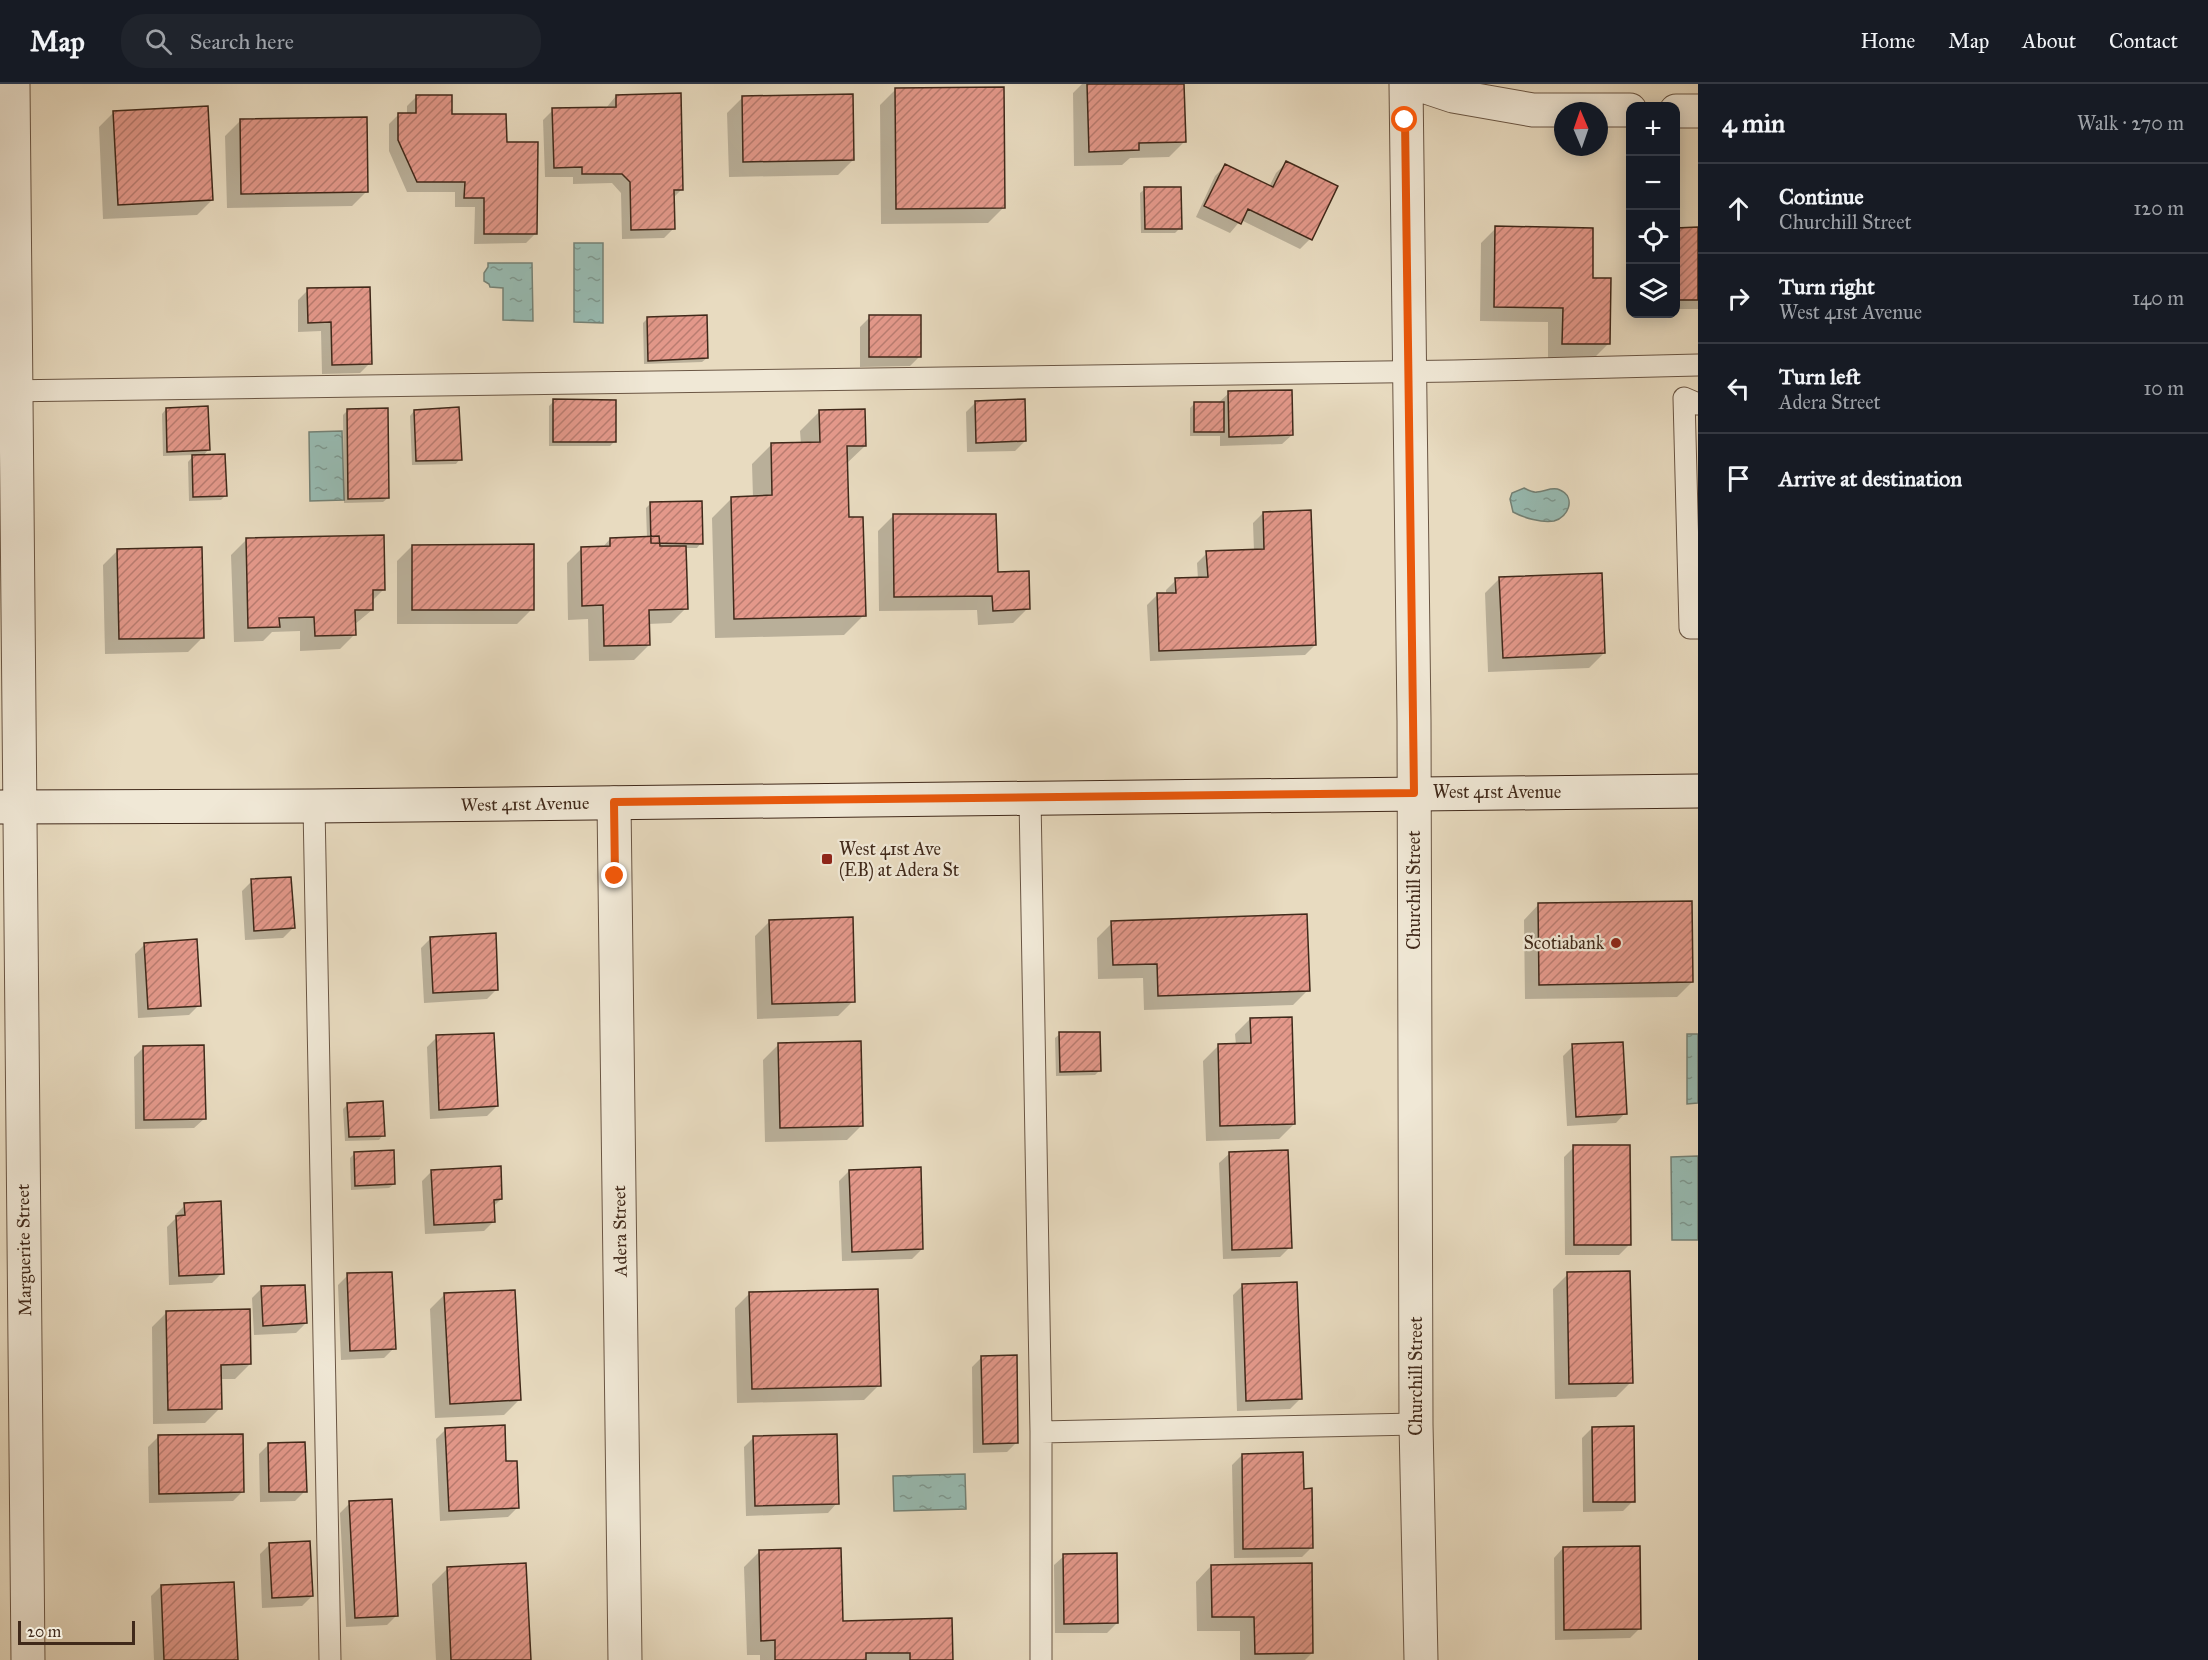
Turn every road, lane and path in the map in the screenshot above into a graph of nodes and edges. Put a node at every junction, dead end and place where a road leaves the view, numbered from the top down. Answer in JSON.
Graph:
{"nodes":[{"id":1,"x":13,"y":84,"type":"edge"},
{"id":2,"x":1406,"y":84,"type":"edge"},
{"id":3,"x":1417,"y":84,"type":"edge"},
{"id":4,"x":1626,"y":110,"type":"edge"},
{"id":5,"x":1680,"y":111,"type":"edge"},
{"id":6,"x":1698,"y":111,"type":"edge"},
{"id":7,"x":1698,"y":365,"type":"edge"},
{"id":8,"x":1409,"y":372,"type":"junction"},
{"id":9,"x":8,"y":391,"type":"edge"},
{"id":10,"x":1698,"y":405,"type":"edge"},
{"id":11,"x":1698,"y":628,"type":"edge"},
{"id":12,"x":1698,"y":791,"type":"edge"},
{"id":13,"x":1414,"y":793,"type":"junction"},
{"id":14,"x":1030,"y":798,"type":"junction"},
{"id":15,"x":614,"y":802,"type":"junction"},
{"id":16,"x":314,"y":806,"type":"junction"},
{"id":17,"x":10,"y":807,"type":"edge"},
{"id":18,"x":1416,"y":1424,"type":"junction"},
{"id":19,"x":1041,"y":1432,"type":"junction"},
{"id":20,"x":28,"y":1660,"type":"edge"},
{"id":21,"x":330,"y":1660,"type":"edge"},
{"id":22,"x":625,"y":1660,"type":"edge"},
{"id":23,"x":1041,"y":1660,"type":"edge"},
{"id":24,"x":1421,"y":1660,"type":"edge"}],
"edges":[{"from":1,"to":9,"type":"street","name":"Marguerite Street"},
{"from":2,"to":8,"type":"street","name":"Churchill Street"},
{"from":3,"to":4,"type":"street"},
{"from":5,"to":6,"type":"street"},
{"from":7,"to":8,"type":"lane"},
{"from":8,"to":9,"type":"lane"},
{"from":8,"to":13,"type":"street","name":"Churchill Street"},
{"from":9,"to":17,"type":"street","name":"Marguerite Street"},
{"from":10,"to":11,"type":"lane"},
{"from":12,"to":13,"type":"street","name":"West 41st Avenue"},
{"from":13,"to":14,"type":"street","name":"West 41st Avenue"},
{"from":13,"to":18,"type":"street","name":"Churchill Street"},
{"from":14,"to":15,"type":"street","name":"West 41st Avenue"},
{"from":14,"to":19,"type":"lane"},
{"from":15,"to":16,"type":"street","name":"West 41st Avenue"},
{"from":15,"to":22,"type":"street","name":"Adera Street"},
{"from":16,"to":17,"type":"street","name":"West 41st Avenue"},
{"from":16,"to":21,"type":"lane"},
{"from":17,"to":20,"type":"street","name":"Marguerite Street"},
{"from":18,"to":19,"type":"lane"},
{"from":18,"to":24,"type":"street","name":"Churchill Street"},
{"from":19,"to":23,"type":"lane"}]}
